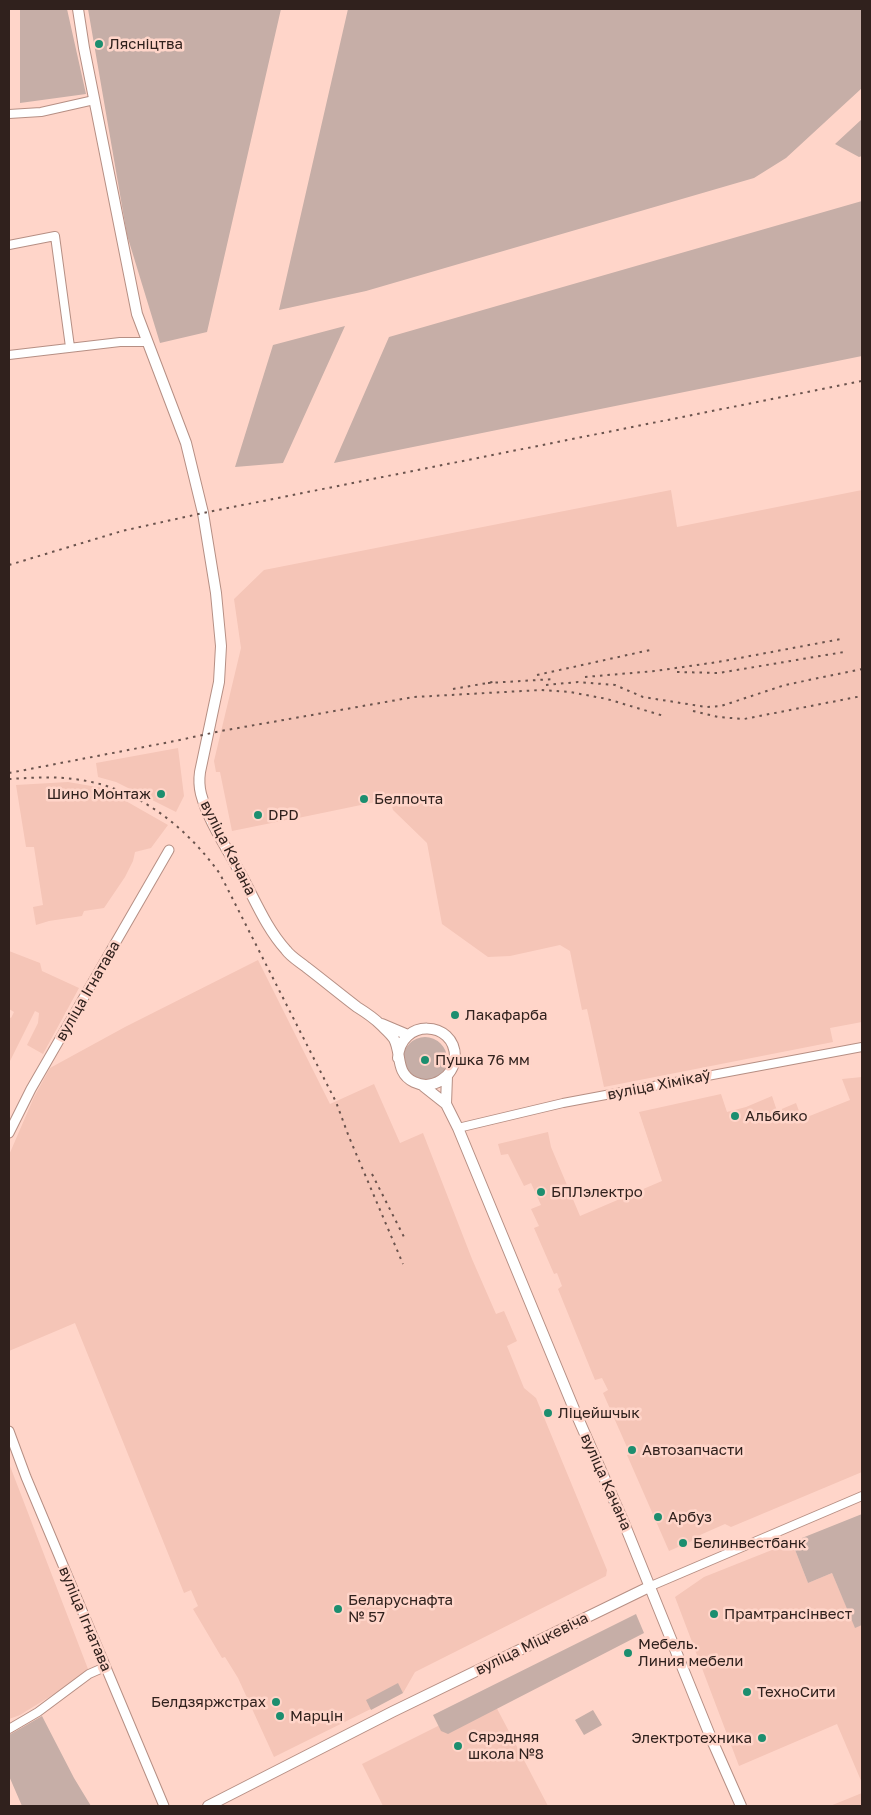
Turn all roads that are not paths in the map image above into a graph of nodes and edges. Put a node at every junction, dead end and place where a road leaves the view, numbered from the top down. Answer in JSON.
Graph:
{"nodes":[{"id":1,"x":78,"y":9,"type":"edge"},
{"id":2,"x":94,"y":100,"type":"junction"},
{"id":3,"x":9,"y":114,"type":"edge"},
{"id":4,"x":9,"y":244,"type":"edge"},
{"id":5,"x":146,"y":342,"type":"junction"},
{"id":6,"x":70,"y":347,"type":"junction"},
{"id":7,"x":9,"y":355,"type":"edge"},
{"id":8,"x":169,"y":850,"type":"dead end"},
{"id":9,"x":379,"y":1023,"type":"junction"},
{"id":10,"x":408,"y":1035,"type":"junction"},
{"id":11,"x":862,"y":1047,"type":"edge"},
{"id":12,"x":398,"y":1058,"type":"junction"},
{"id":13,"x":447,"y":1076,"type":"junction"},
{"id":14,"x":422,"y":1085,"type":"junction"},
{"id":15,"x":446,"y":1104,"type":"junction"},
{"id":16,"x":458,"y":1128,"type":"junction"},
{"id":17,"x":9,"y":1133,"type":"edge"},
{"id":18,"x":9,"y":1431,"type":"edge"},
{"id":19,"x":862,"y":1496,"type":"edge"},
{"id":20,"x":651,"y":1586,"type":"junction"},
{"id":21,"x":105,"y":1667,"type":"junction"},
{"id":22,"x":9,"y":1729,"type":"edge"},
{"id":23,"x":164,"y":1806,"type":"edge"},
{"id":24,"x":208,"y":1806,"type":"edge"},
{"id":25,"x":741,"y":1806,"type":"edge"}],
"edges":[{"from":1,"to":2,"type":"main road","name":"вуліца Качана"},
{"from":2,"to":3,"type":"street"},
{"from":2,"to":5,"type":"main road","name":"вуліца Качана"},
{"from":4,"to":6,"type":"street"},
{"from":5,"to":6,"type":"street"},
{"from":5,"to":9,"type":"main road","name":"вуліца Качана"},
{"from":6,"to":7,"type":"street"},
{"from":8,"to":17,"type":"street","name":"вуліца Ігнатава"},
{"from":9,"to":10,"type":"main road","name":"вуліца Качана"},
{"from":9,"to":12,"type":"main road","name":"вуліца Качана"},
{"from":10,"to":12,"type":"main road"},
{"from":10,"to":13,"type":"main road","name":"вуліца Качана"},
{"from":11,"to":16,"type":"street","name":"вуліца Хімікаў"},
{"from":12,"to":14,"type":"main road","name":"вуліца Качана"},
{"from":13,"to":14,"type":"main road"},
{"from":13,"to":15,"type":"main road","name":"вуліца Качана"},
{"from":14,"to":15,"type":"main road","name":"вуліца Качана"},
{"from":15,"to":16,"type":"main road","name":"вуліца Качана"},
{"from":16,"to":20,"type":"main road","name":"вуліца Качана"},
{"from":18,"to":21,"type":"street","name":"вуліца Ігнатава"},
{"from":19,"to":20,"type":"street","name":"вуліца Міцкевіча"},
{"from":20,"to":24,"type":"main road","name":"вуліца Міцкевіча"},
{"from":20,"to":25,"type":"main road","name":"вуліца Качана"},
{"from":21,"to":22,"type":"street"},
{"from":21,"to":23,"type":"street","name":"вуліца Ігнатава"}]}
